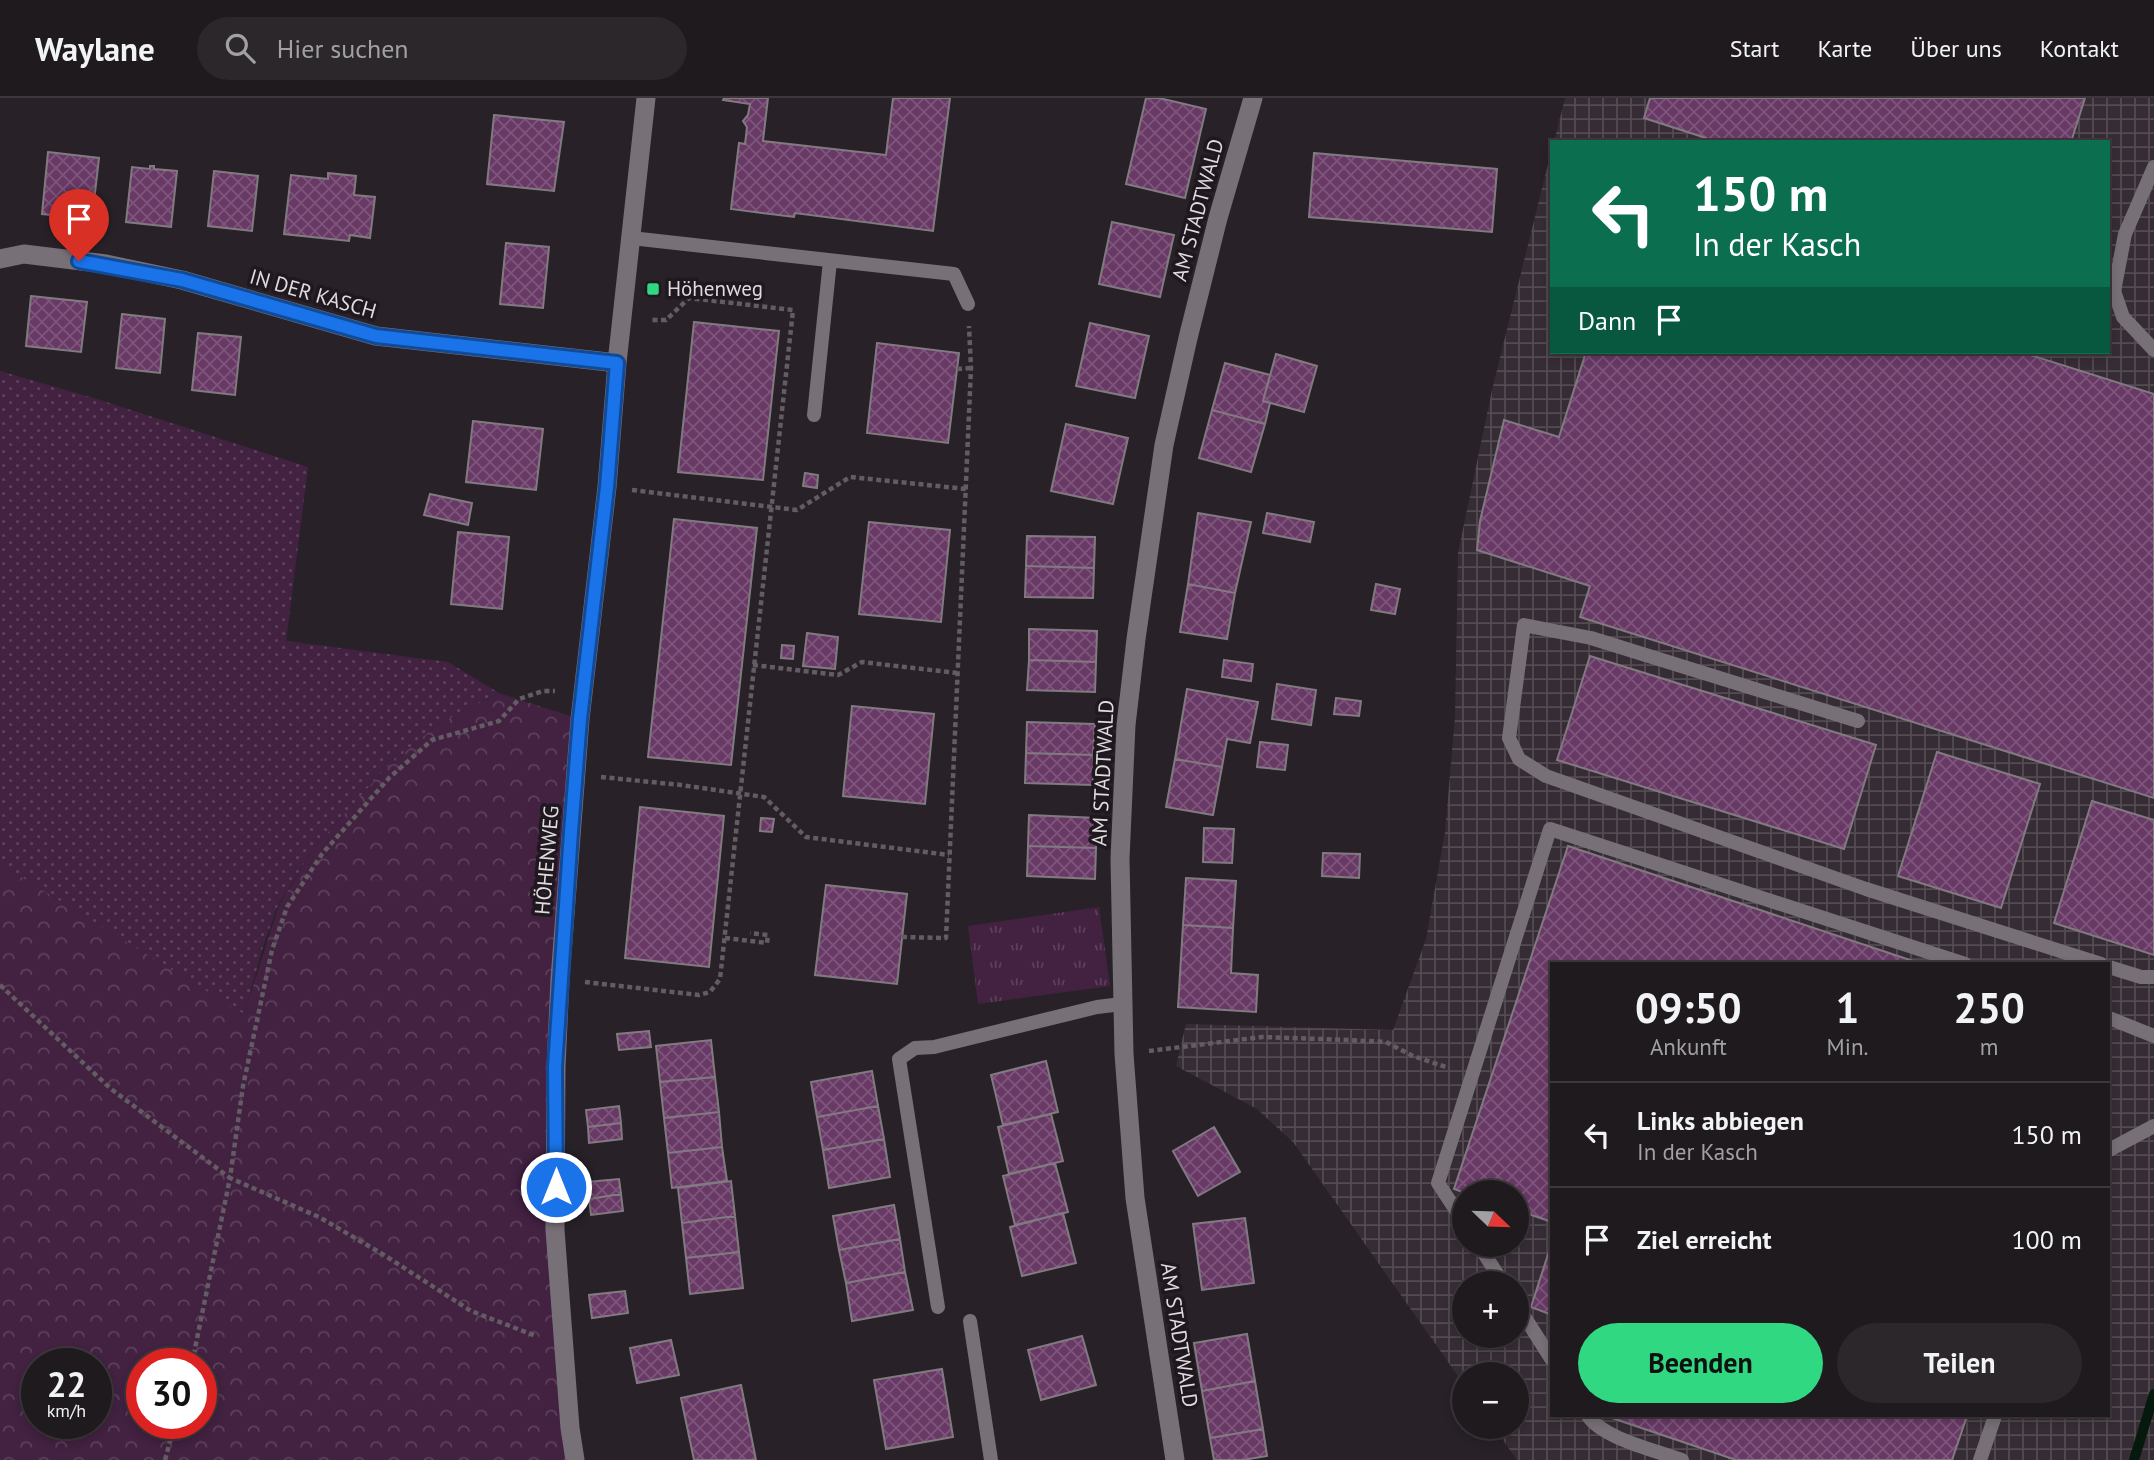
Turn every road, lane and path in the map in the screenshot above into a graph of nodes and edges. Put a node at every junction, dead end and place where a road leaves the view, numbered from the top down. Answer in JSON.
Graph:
{"nodes":[{"id":1,"x":646,"y":98,"type":"edge"},
{"id":2,"x":1253,"y":98,"type":"edge"},
{"id":3,"x":2154,"y":167,"type":"edge"},
{"id":4,"x":631,"y":239,"type":"junction"},
{"id":5,"x":0,"y":259,"type":"edge"},
{"id":6,"x":830,"y":261,"type":"junction"},
{"id":7,"x":968,"y":304,"type":"joint"},
{"id":8,"x":622,"y":317,"type":"junction"},
{"id":9,"x":2154,"y":350,"type":"edge"},
{"id":10,"x":617,"y":363,"type":"junction"},
{"id":11,"x":971,"y":368,"type":"junction"},
{"id":12,"x":957,"y":369,"type":"dead end"},
{"id":13,"x":814,"y":415,"type":"dead end"},
{"id":14,"x":607,"y":487,"type":"junction"},
{"id":15,"x":966,"y":489,"type":"junction"},
{"id":16,"x":770,"y":507,"type":"junction"},
{"id":17,"x":753,"y":665,"type":"junction"},
{"id":18,"x":957,"y":673,"type":"junction"},
{"id":19,"x":584,"y":691,"type":"junction"},
{"id":20,"x":1858,"y":721,"type":"dead end"},
{"id":21,"x":577,"y":774,"type":"junction"},
{"id":22,"x":740,"y":792,"type":"junction"},
{"id":23,"x":949,"y":855,"type":"junction"},
{"id":24,"x":750,"y":933,"type":"dead end"},
{"id":25,"x":902,"y":937,"type":"dead end"},
{"id":26,"x":724,"y":939,"type":"junction"},
{"id":27,"x":1959,"y":962,"type":"edge"},
{"id":28,"x":2095,"y":962,"type":"edge"},
{"id":29,"x":2110,"y":967,"type":"edge"},
{"id":30,"x":2154,"y":976,"type":"edge"},
{"id":31,"x":560,"y":979,"type":"junction"},
{"id":32,"x":0,"y":985,"type":"edge"},
{"id":33,"x":1122,"y":1004,"type":"junction"},
{"id":34,"x":2110,"y":1018,"type":"edge"},
{"id":35,"x":2154,"y":1036,"type":"edge"},
{"id":36,"x":1124,"y":1054,"type":"junction"},
{"id":37,"x":1474,"y":1076,"type":"junction"},
{"id":38,"x":2154,"y":1126,"type":"edge"},
{"id":39,"x":2110,"y":1149,"type":"edge"},
{"id":40,"x":230,"y":1178,"type":"junction"},
{"id":41,"x":1452,"y":1204,"type":"edge"},
{"id":42,"x":938,"y":1307,"type":"dead end"},
{"id":43,"x":970,"y":1321,"type":"dead end"},
{"id":44,"x":1529,"y":1324,"type":"edge"},
{"id":45,"x":563,"y":1344,"type":"junction"},
{"id":46,"x":195,"y":1348,"type":"edge"},
{"id":47,"x":1550,"y":1357,"type":"edge"},
{"id":48,"x":1589,"y":1417,"type":"edge"},
{"id":49,"x":1995,"y":1417,"type":"edge"},
{"id":50,"x":171,"y":1439,"type":"edge"},
{"id":51,"x":165,"y":1460,"type":"edge"},
{"id":52,"x":575,"y":1460,"type":"edge"},
{"id":53,"x":991,"y":1460,"type":"edge"},
{"id":54,"x":1175,"y":1460,"type":"edge"},
{"id":55,"x":1682,"y":1460,"type":"edge"},
{"id":56,"x":1980,"y":1460,"type":"edge"}],
"edges":[{"from":1,"to":4,"type":"street","name":"HÖHENWEG"},
{"from":2,"to":33,"type":"street","name":"AM STADTWALD"},
{"from":3,"to":9,"type":"lane"},
{"from":4,"to":6,"type":"lane"},
{"from":4,"to":8,"type":"street","name":"HÖHENWEG"},
{"from":5,"to":10,"type":"street","name":"IN DER KASCH"},
{"from":6,"to":7,"type":"lane"},
{"from":6,"to":13,"type":"lane"},
{"from":7,"to":11,"type":"path"},
{"from":8,"to":10,"type":"street","name":"HÖHENWEG"},
{"from":8,"to":16,"type":"path"},
{"from":10,"to":14,"type":"street","name":"HÖHENWEG"},
{"from":11,"to":12,"type":"path"},
{"from":11,"to":15,"type":"path"},
{"from":14,"to":16,"type":"path"},
{"from":14,"to":19,"type":"street","name":"HÖHENWEG"},
{"from":15,"to":16,"type":"path"},
{"from":15,"to":18,"type":"path"},
{"from":16,"to":17,"type":"path"},
{"from":17,"to":18,"type":"path"},
{"from":17,"to":22,"type":"path"},
{"from":18,"to":23,"type":"path"},
{"from":19,"to":21,"type":"street","name":"HÖHENWEG"},
{"from":19,"to":40,"type":"path"},
{"from":20,"to":28,"type":"lane"},
{"from":21,"to":22,"type":"path"},
{"from":21,"to":31,"type":"street","name":"HÖHENWEG"},
{"from":22,"to":23,"type":"path"},
{"from":22,"to":26,"type":"path"},
{"from":23,"to":25,"type":"path"},
{"from":24,"to":26,"type":"path"},
{"from":26,"to":31,"type":"path"},
{"from":27,"to":37,"type":"lane"},
{"from":29,"to":30,"type":"lane"},
{"from":31,"to":45,"type":"street","name":"HÖHENWEG"},
{"from":32,"to":40,"type":"path"},
{"from":33,"to":36,"type":"street","name":"AM STADTWALD"},
{"from":33,"to":42,"type":"lane"},
{"from":34,"to":35,"type":"lane"},
{"from":36,"to":37,"type":"path"},
{"from":36,"to":54,"type":"street","name":"AM STADTWALD"},
{"from":37,"to":41,"type":"lane"},
{"from":38,"to":39,"type":"lane"},
{"from":40,"to":45,"type":"path"},
{"from":40,"to":46,"type":"path"},
{"from":43,"to":53,"type":"lane"},
{"from":44,"to":47,"type":"lane"},
{"from":45,"to":52,"type":"street","name":"HÖHENWEG"},
{"from":48,"to":55,"type":"lane"},
{"from":49,"to":56,"type":"lane"},
{"from":50,"to":51,"type":"path"}]}
